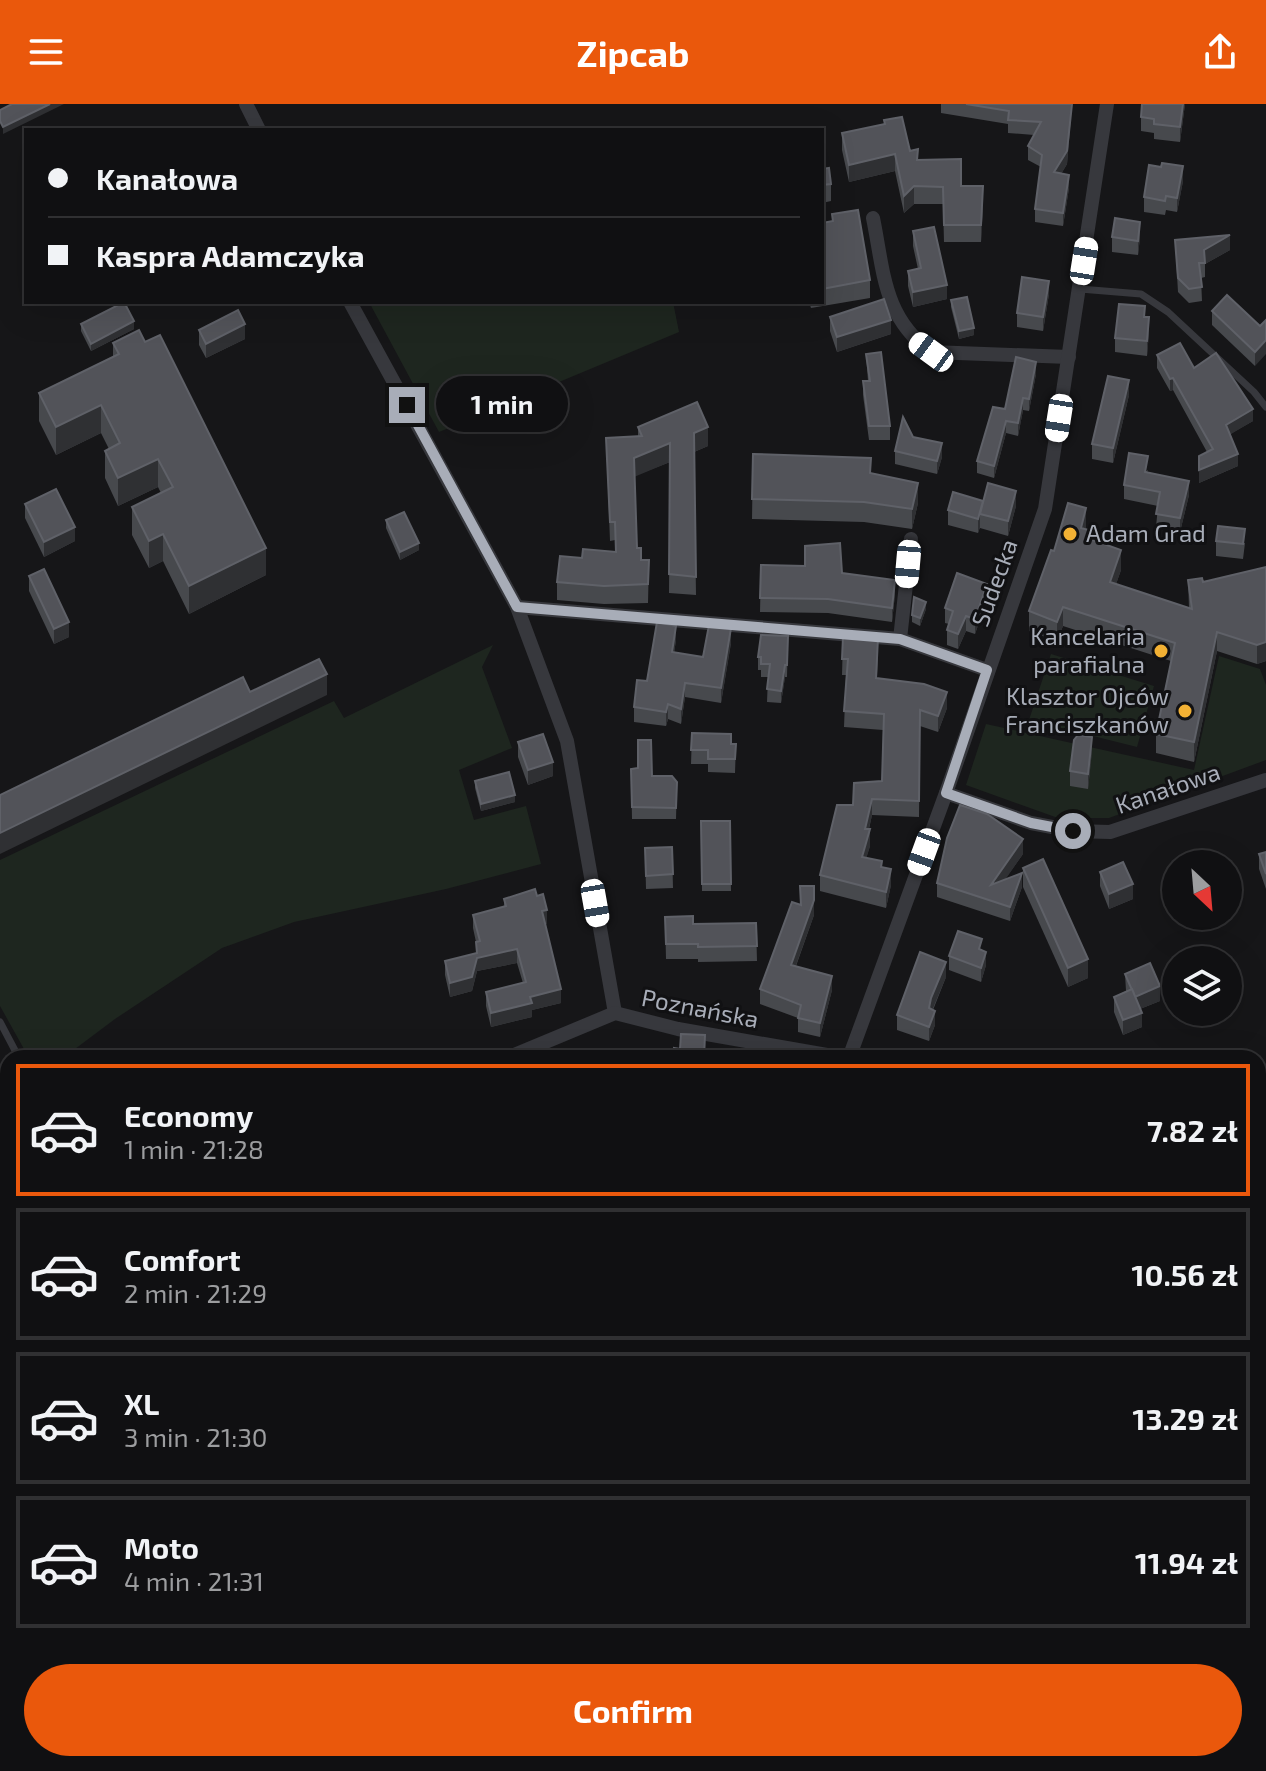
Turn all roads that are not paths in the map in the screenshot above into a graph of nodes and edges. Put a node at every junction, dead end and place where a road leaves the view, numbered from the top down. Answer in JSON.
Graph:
{"nodes":[{"id":1,"x":246,"y":104,"type":"edge"},
{"id":2,"x":1107,"y":104,"type":"edge"},
{"id":3,"x":258,"y":128,"type":"edge"},
{"id":4,"x":873,"y":218,"type":"dead end"},
{"id":5,"x":1080,"y":289,"type":"junction"},
{"id":6,"x":351,"y":304,"type":"edge"},
{"id":7,"x":1069,"y":357,"type":"junction"},
{"id":8,"x":1266,"y":407,"type":"edge"},
{"id":9,"x":911,"y":539,"type":"dead end"},
{"id":10,"x":517,"y":607,"type":"junction"},
{"id":11,"x":900,"y":639,"type":"junction"},
{"id":12,"x":987,"y":670,"type":"junction"},
{"id":13,"x":1266,"y":780,"type":"edge"},
{"id":14,"x":946,"y":793,"type":"junction"},
{"id":15,"x":615,"y":1013,"type":"junction"},
{"id":16,"x":0,"y":1022,"type":"edge"},
{"id":17,"x":15,"y":1050,"type":"edge"},
{"id":18,"x":526,"y":1050,"type":"edge"},
{"id":19,"x":800,"y":1050,"type":"edge"},
{"id":20,"x":850,"y":1050,"type":"edge"}],
"edges":[{"from":1,"to":3,"type":"street"},
{"from":2,"to":5,"type":"street","name":"Sudecka"},
{"from":4,"to":7,"type":"street"},
{"from":5,"to":7,"type":"street","name":"Sudecka"},
{"from":5,"to":8,"type":"lane"},
{"from":6,"to":10,"type":"street"},
{"from":7,"to":12,"type":"street","name":"Sudecka"},
{"from":9,"to":11,"type":"street"},
{"from":10,"to":11,"type":"street"},
{"from":10,"to":15,"type":"street"},
{"from":11,"to":12,"type":"street"},
{"from":12,"to":14,"type":"street","name":"Sudecka"},
{"from":13,"to":14,"type":"street","name":"Kanałowa"},
{"from":14,"to":20,"type":"street","name":"Sudecka"},
{"from":15,"to":18,"type":"street","name":"Poznańska"},
{"from":15,"to":19,"type":"street","name":"Poznańska"},
{"from":16,"to":17,"type":"lane"}]}
